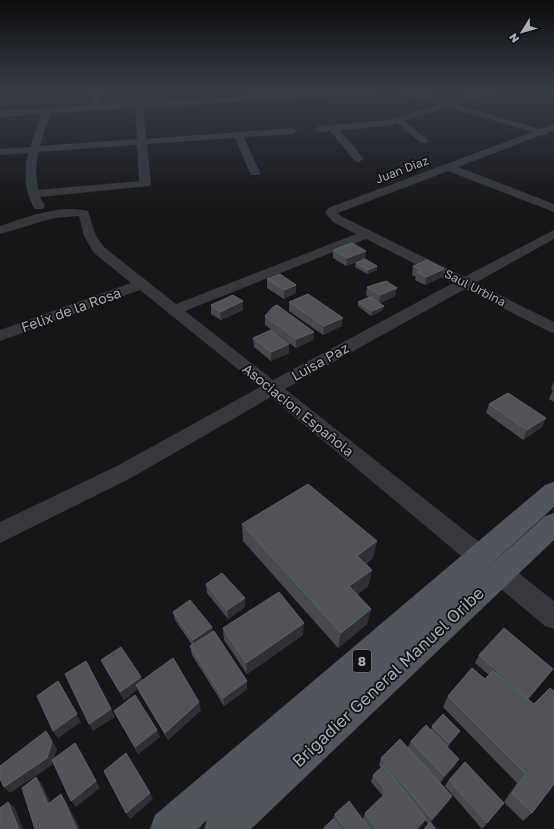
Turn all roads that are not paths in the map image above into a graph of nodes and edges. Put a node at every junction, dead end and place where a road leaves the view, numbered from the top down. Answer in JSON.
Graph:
{"nodes":[{"id":1,"x":40,"y":130,"type":"edge"},
{"id":2,"x":141,"y":130,"type":"edge"},
{"id":3,"x":334,"y":130,"type":"edge"},
{"id":4,"x":410,"y":130,"type":"edge"},
{"id":5,"x":532,"y":130,"type":"edge"},
{"id":6,"x":546,"y":130,"type":"edge"},
{"id":7,"x":293,"y":131,"type":"dead end"},
{"id":8,"x":540,"y":132,"type":"junction"},
{"id":9,"x":238,"y":135,"type":"junction"},
{"id":10,"x":554,"y":136,"type":"edge"},
{"id":11,"x":142,"y":141,"type":"junction"},
{"id":12,"x":424,"y":141,"type":"dead end"},
{"id":13,"x":33,"y":149,"type":"junction"},
{"id":14,"x":0,"y":152,"type":"edge"},
{"id":15,"x":359,"y":160,"type":"dead end"},
{"id":16,"x":448,"y":167,"type":"junction"},
{"id":17,"x":255,"y":172,"type":"dead end"},
{"id":18,"x":34,"y":194,"type":"junction"},
{"id":19,"x":554,"y":208,"type":"edge"},
{"id":20,"x":51,"y":215,"type":"junction"},
{"id":21,"x":332,"y":216,"type":"joint"},
{"id":22,"x":0,"y":230,"type":"edge"},
{"id":23,"x":367,"y":234,"type":"junction"},
{"id":24,"x":554,"y":234,"type":"edge"},
{"id":25,"x":463,"y":283,"type":"junction"},
{"id":26,"x":142,"y":284,"type":"junction"},
{"id":27,"x":174,"y":310,"type":"junction"},
{"id":28,"x":554,"y":328,"type":"edge"},
{"id":29,"x":0,"y":336,"type":"edge"},
{"id":30,"x":272,"y":388,"type":"junction"},
{"id":31,"x":554,"y":492,"type":"edge"},
{"id":32,"x":554,"y":524,"type":"edge"},
{"id":33,"x":0,"y":533,"type":"edge"},
{"id":34,"x":490,"y":566,"type":"junction"},
{"id":35,"x":554,"y":617,"type":"edge"},
{"id":36,"x":169,"y":829,"type":"edge"},
{"id":37,"x":222,"y":829,"type":"edge"}],
"edges":[{"from":1,"to":13,"type":"street"},
{"from":2,"to":11,"type":"street"},
{"from":3,"to":15,"type":"street"},
{"from":4,"to":12,"type":"street"},
{"from":5,"to":8,"type":"street"},
{"from":6,"to":8,"type":"street","name":"Juan Diaz"},
{"from":7,"to":9,"type":"street"},
{"from":8,"to":10,"type":"street"},
{"from":8,"to":16,"type":"street","name":"Juan Diaz"},
{"from":9,"to":11,"type":"street"},
{"from":9,"to":17,"type":"street"},
{"from":11,"to":13,"type":"street"},
{"from":11,"to":18,"type":"street"},
{"from":13,"to":14,"type":"street"},
{"from":13,"to":18,"type":"street"},
{"from":16,"to":19,"type":"street"},
{"from":16,"to":21,"type":"street","name":"Juan Diaz"},
{"from":18,"to":20,"type":"street"},
{"from":20,"to":22,"type":"street","name":"Asociacion Española"},
{"from":20,"to":26,"type":"street","name":"Asociacion Española"},
{"from":21,"to":23,"type":"street","name":"Saul Urbina"},
{"from":23,"to":25,"type":"street","name":"Saul Urbina"},
{"from":23,"to":27,"type":"street"},
{"from":24,"to":25,"type":"street","name":"Luisa Paz"},
{"from":25,"to":28,"type":"street","name":"Saul Urbina"},
{"from":25,"to":30,"type":"street","name":"Luisa Paz"},
{"from":26,"to":27,"type":"street","name":"Asociacion Española"},
{"from":26,"to":29,"type":"street","name":"Felix de la Rosa"},
{"from":27,"to":30,"type":"street","name":"Asociacion Española"},
{"from":30,"to":33,"type":"street","name":"Luisa Paz"},
{"from":30,"to":34,"type":"street","name":"Asociacion Española"},
{"from":31,"to":34,"type":"main road","name":"Brigadier General Manuel Oribe","number":"8"},
{"from":32,"to":34,"type":"main road","name":"Brigadier General Manuel Oribe","number":"8"},
{"from":34,"to":35,"type":"street","name":"Asociacion Española"},
{"from":34,"to":36,"type":"main road","name":"Brigadier General Manuel Oribe","number":"8"},
{"from":34,"to":37,"type":"main road","name":"Brigadier General Manuel Oribe","number":"8"}]}
